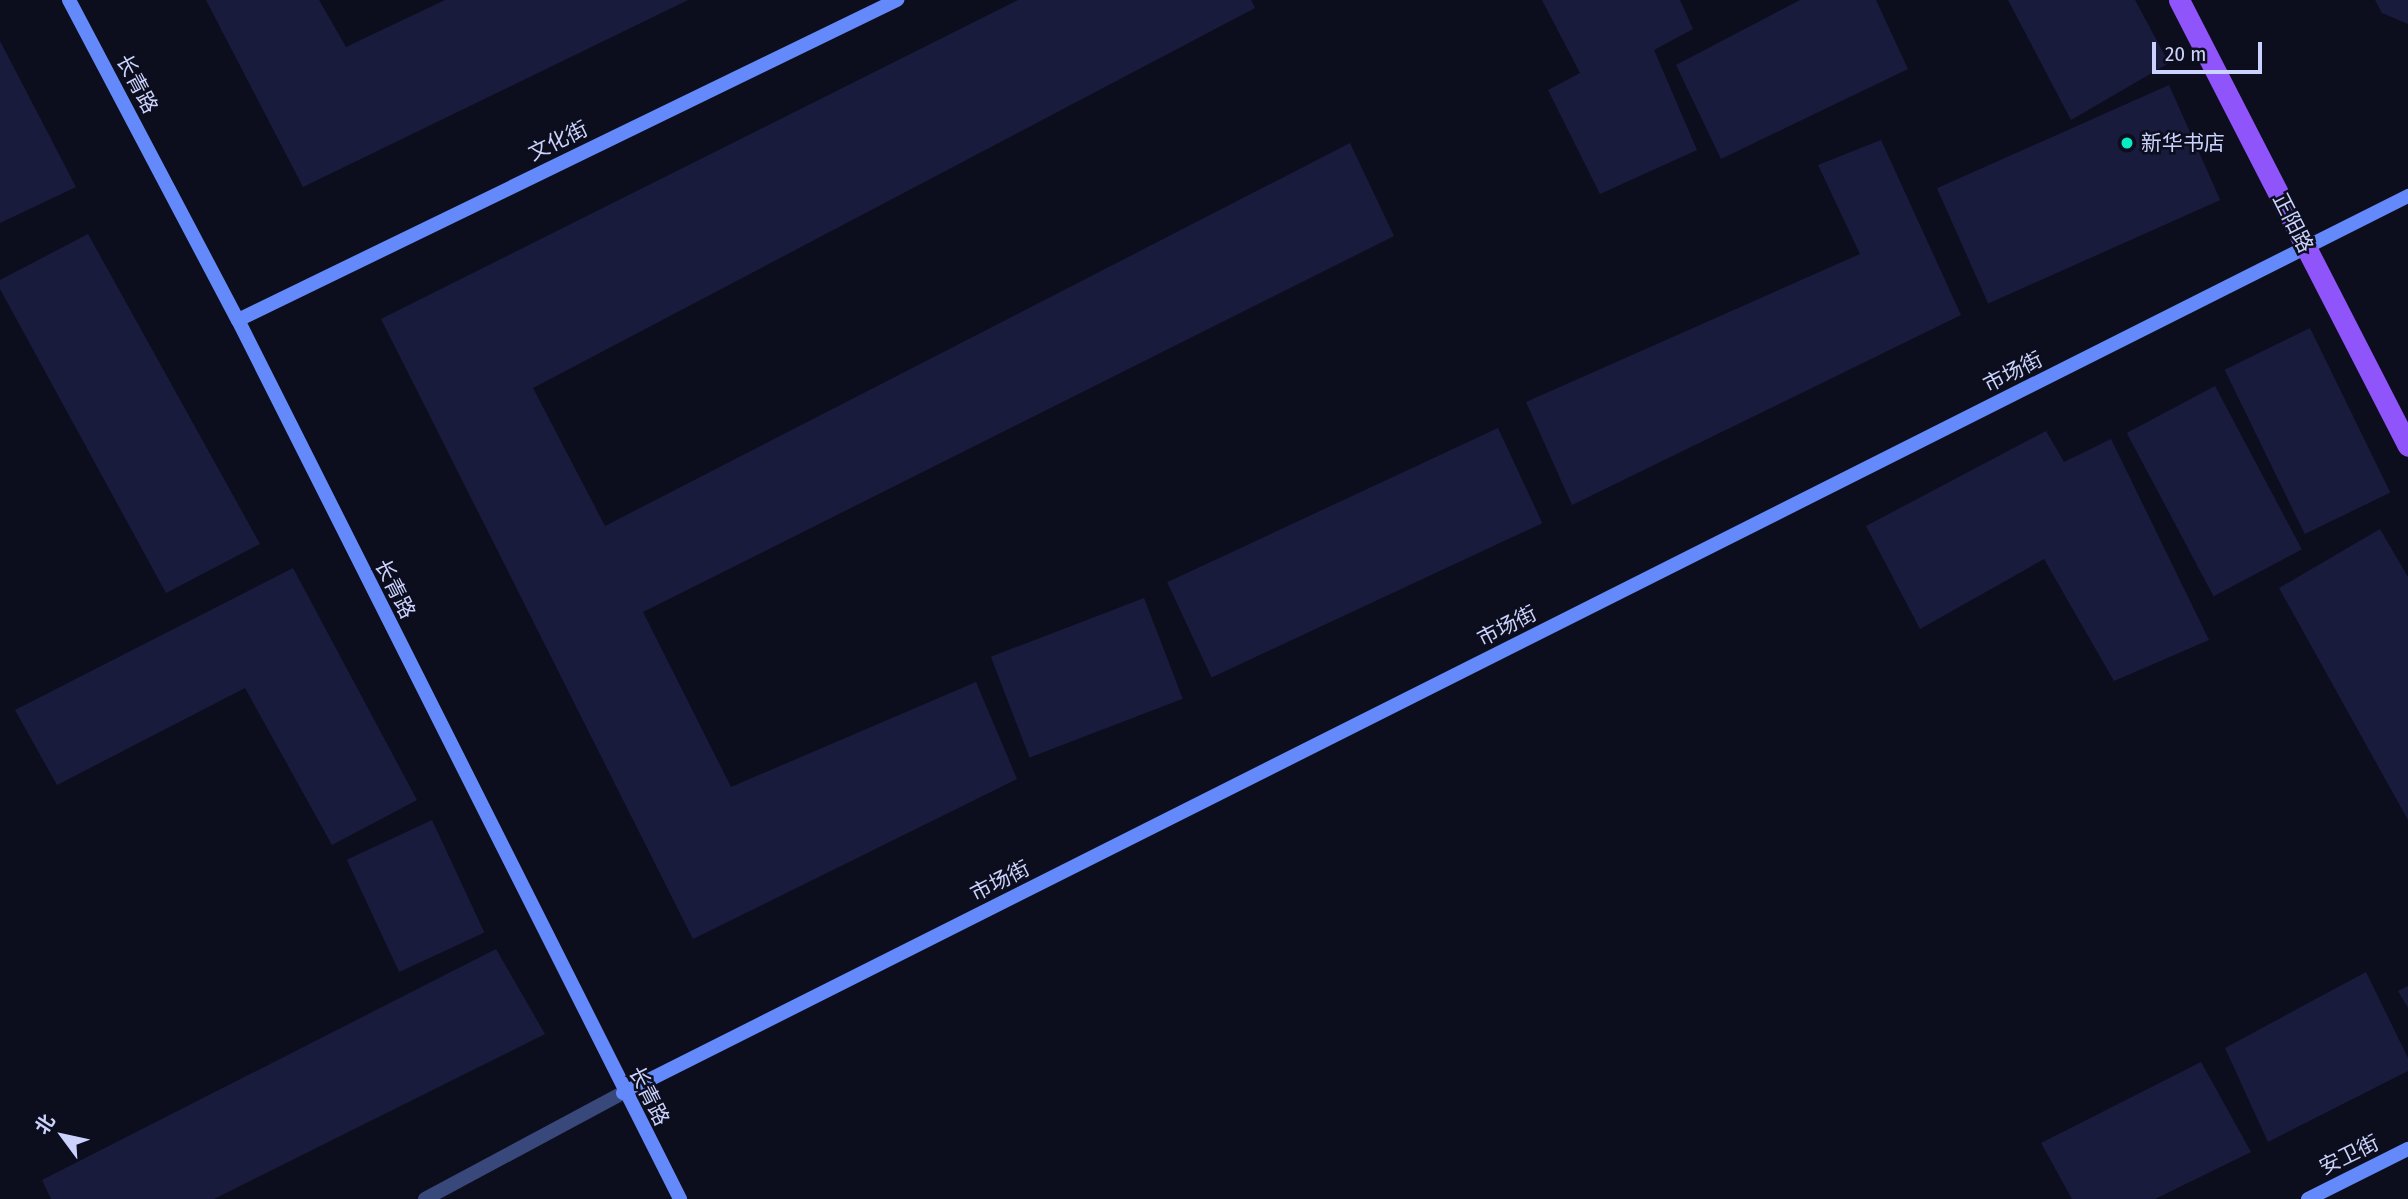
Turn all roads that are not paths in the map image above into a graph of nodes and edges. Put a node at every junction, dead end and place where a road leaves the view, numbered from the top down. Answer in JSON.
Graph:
{"nodes":[{"id":1,"x":69,"y":0,"type":"edge"},
{"id":2,"x":897,"y":0,"type":"edge"},
{"id":3,"x":2179,"y":0,"type":"edge"},
{"id":4,"x":2408,"y":197,"type":"edge"},
{"id":5,"x":2306,"y":248,"type":"junction"},
{"id":6,"x":238,"y":320,"type":"junction"},
{"id":7,"x":2408,"y":446,"type":"edge"},
{"id":8,"x":623,"y":1093,"type":"junction"},
{"id":9,"x":2408,"y":1149,"type":"edge"},
{"id":10,"x":425,"y":1199,"type":"edge"},
{"id":11,"x":680,"y":1199,"type":"edge"},
{"id":12,"x":2308,"y":1199,"type":"edge"}],
"edges":[{"from":1,"to":6,"type":"main road","name":"长青路"},
{"from":2,"to":6,"type":"main road","name":"文化街"},
{"from":3,"to":5,"type":"main road","name":"正阳路"},
{"from":4,"to":5,"type":"main road","name":"市场街"},
{"from":5,"to":7,"type":"main road","name":"正阳路"},
{"from":5,"to":8,"type":"main road","name":"市场街"},
{"from":6,"to":8,"type":"main road","name":"长青路"},
{"from":8,"to":10,"type":"street"},
{"from":8,"to":11,"type":"main road","name":"长青路"},
{"from":9,"to":12,"type":"main road","name":"安卫街"}]}
